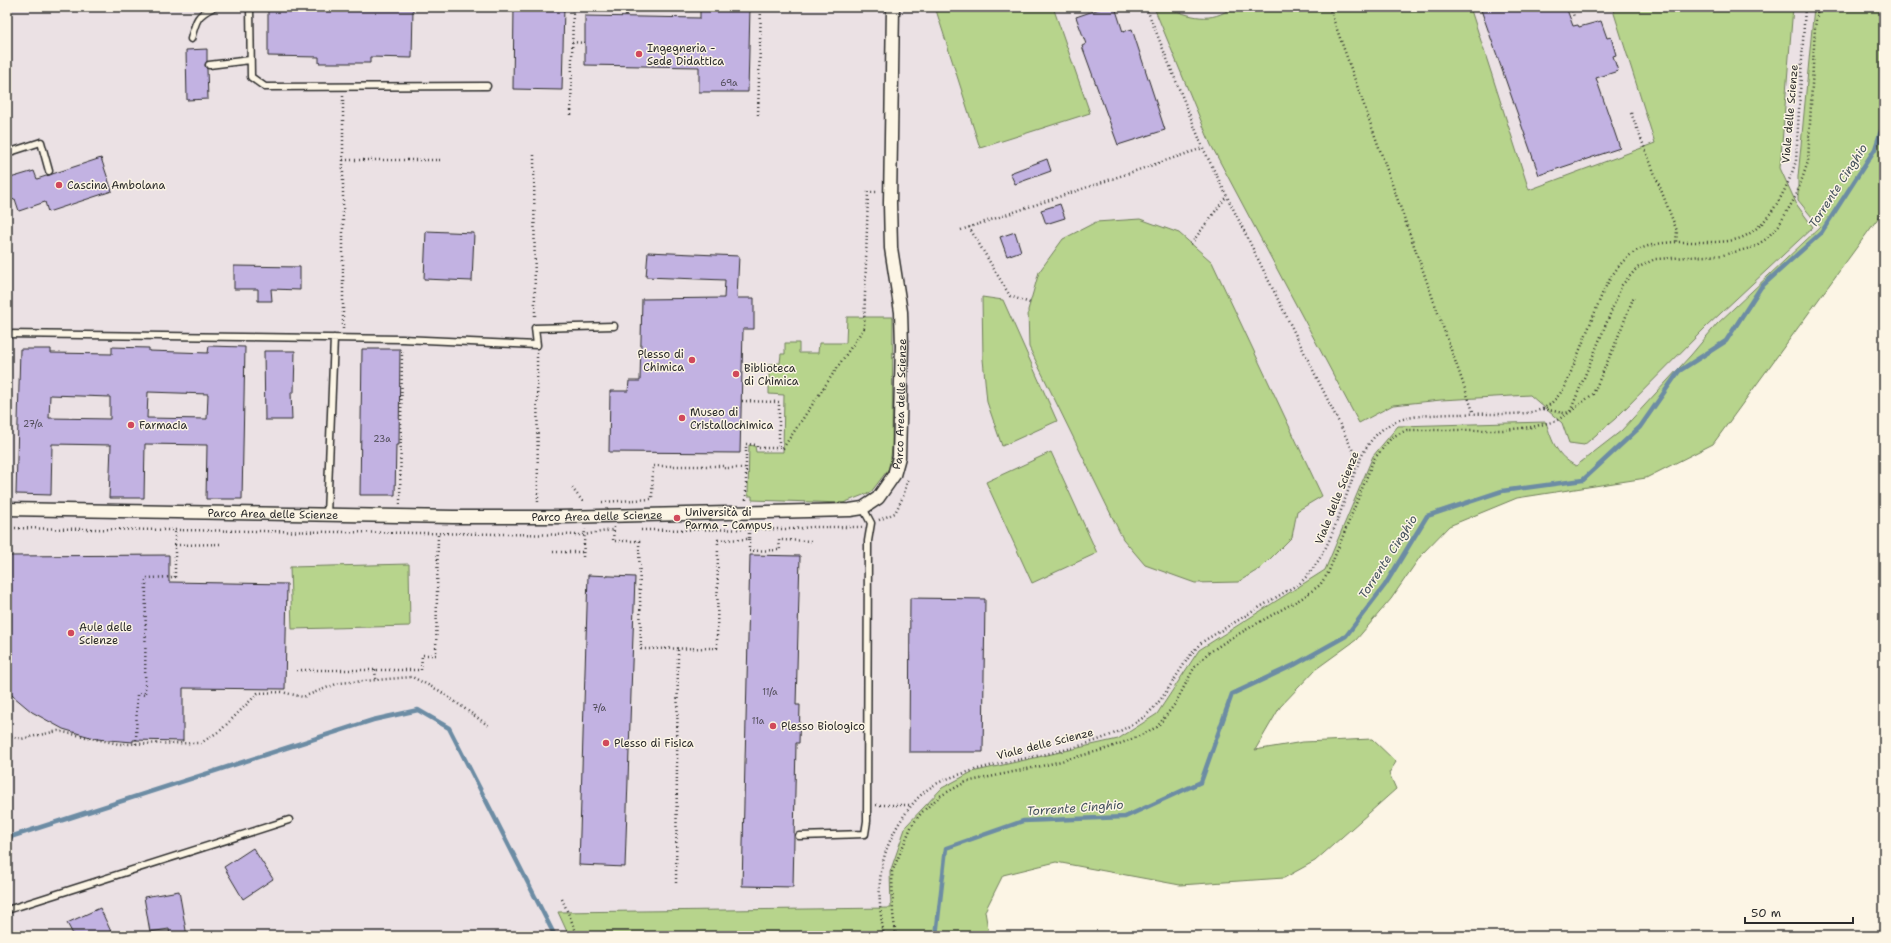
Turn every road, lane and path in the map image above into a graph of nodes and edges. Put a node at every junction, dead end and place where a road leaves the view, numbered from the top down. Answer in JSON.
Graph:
{"nodes":[{"id":1,"x":214,"y":7,"type":"edge"},
{"id":2,"x":250,"y":7,"type":"edge"},
{"id":3,"x":573,"y":7,"type":"edge"},
{"id":4,"x":626,"y":7,"type":"edge"},
{"id":5,"x":762,"y":7,"type":"edge"},
{"id":6,"x":893,"y":7,"type":"edge"},
{"id":7,"x":1146,"y":7,"type":"edge"},
{"id":8,"x":1329,"y":7,"type":"edge"},
{"id":9,"x":1571,"y":7,"type":"edge"},
{"id":10,"x":1805,"y":7,"type":"edge"},
{"id":11,"x":1818,"y":7,"type":"edge"},
{"id":12,"x":626,"y":17,"type":"dead end"},
{"id":13,"x":1574,"y":17,"type":"dead end"},
{"id":14,"x":191,"y":39,"type":"dead end"},
{"id":15,"x":572,"y":42,"type":"junction"},
{"id":16,"x":585,"y":43,"type":"dead end"},
{"id":17,"x":250,"y":60,"type":"junction"},
{"id":18,"x":209,"y":65,"type":"dead end"},
{"id":19,"x":487,"y":86,"type":"dead end"},
{"id":20,"x":343,"y":87,"type":"junction"},
{"id":21,"x":1631,"y":113,"type":"dead end"},
{"id":22,"x":571,"y":115,"type":"dead end"},
{"id":23,"x":758,"y":115,"type":"dead end"},
{"id":24,"x":1203,"y":148,"type":"junction"},
{"id":25,"x":7,"y":153,"type":"edge"},
{"id":26,"x":534,"y":155,"type":"dead end"},
{"id":27,"x":343,"y":160,"type":"junction"},
{"id":28,"x":446,"y":160,"type":"dead end"},
{"id":29,"x":49,"y":171,"type":"dead end"},
{"id":30,"x":1226,"y":197,"type":"junction"},
{"id":31,"x":867,"y":204,"type":"dead end"},
{"id":32,"x":969,"y":227,"type":"junction"},
{"id":33,"x":961,"y":230,"type":"dead end"},
{"id":34,"x":1676,"y":242,"type":"junction"},
{"id":35,"x":1190,"y":244,"type":"dead end"},
{"id":36,"x":1634,"y":296,"type":"dead end"},
{"id":37,"x":1030,"y":303,"type":"dead end"},
{"id":38,"x":614,"y":326,"type":"dead end"},
{"id":39,"x":535,"y":328,"type":"junction"},
{"id":40,"x":7,"y":334,"type":"edge"},
{"id":41,"x":334,"y":338,"type":"junction"},
{"id":42,"x":344,"y":338,"type":"junction"},
{"id":43,"x":402,"y":339,"type":"junction"},
{"id":44,"x":537,"y":345,"type":"junction"},
{"id":45,"x":742,"y":401,"type":"dead end"},
{"id":46,"x":1543,"y":409,"type":"junction"},
{"id":47,"x":1570,"y":412,"type":"junction"},
{"id":48,"x":1474,"y":414,"type":"junction"},
{"id":49,"x":779,"y":448,"type":"junction"},
{"id":50,"x":1358,"y":461,"type":"junction"},
{"id":51,"x":746,"y":468,"type":"junction"},
{"id":52,"x":572,"y":488,"type":"dead end"},
{"id":53,"x":592,"y":502,"type":"dead end"},
{"id":54,"x":599,"y":502,"type":"dead end"},
{"id":55,"x":584,"y":503,"type":"junction"},
{"id":56,"x":863,"y":508,"type":"junction"},
{"id":57,"x":7,"y":509,"type":"edge"},
{"id":58,"x":748,"y":512,"type":"junction"},
{"id":59,"x":584,"y":515,"type":"junction"},
{"id":60,"x":328,"y":516,"type":"junction"},
{"id":61,"x":400,"y":516,"type":"junction"},
{"id":62,"x":538,"y":517,"type":"junction"},
{"id":63,"x":614,"y":523,"type":"dead end"},
{"id":64,"x":175,"y":524,"type":"dead end"},
{"id":65,"x":438,"y":533,"type":"dead end"},
{"id":66,"x":749,"y":539,"type":"junction"},
{"id":67,"x":812,"y":541,"type":"dead end"},
{"id":68,"x":175,"y":544,"type":"junction"},
{"id":69,"x":221,"y":544,"type":"dead end"},
{"id":70,"x":553,"y":552,"type":"dead end"},
{"id":71,"x":583,"y":552,"type":"junction"},
{"id":72,"x":583,"y":557,"type":"dead end"},
{"id":73,"x":678,"y":649,"type":"junction"},
{"id":74,"x":297,"y":670,"type":"dead end"},
{"id":75,"x":375,"y":670,"type":"junction"},
{"id":76,"x":376,"y":680,"type":"junction"},
{"id":77,"x":490,"y":726,"type":"dead end"},
{"id":78,"x":7,"y":735,"type":"edge"},
{"id":79,"x":136,"y":744,"type":"junction"},
{"id":80,"x":867,"y":805,"type":"junction"},
{"id":81,"x":912,"y":805,"type":"junction"},
{"id":82,"x":289,"y":820,"type":"dead end"},
{"id":83,"x":799,"y":836,"type":"dead end"},
{"id":84,"x":676,"y":883,"type":"dead end"},
{"id":85,"x":562,"y":899,"type":"dead end"},
{"id":86,"x":7,"y":910,"type":"edge"},
{"id":87,"x":882,"y":927,"type":"junction"},
{"id":88,"x":578,"y":936,"type":"edge"},
{"id":89,"x":878,"y":936,"type":"edge"},
{"id":90,"x":884,"y":936,"type":"edge"},
{"id":91,"x":896,"y":936,"type":"edge"}],
"edges":[{"from":1,"to":14,"type":"lane"},
{"from":2,"to":17,"type":"lane"},
{"from":3,"to":15,"type":"path"},
{"from":4,"to":12,"type":"path"},
{"from":5,"to":23,"type":"path"},
{"from":6,"to":56,"type":"street","name":"Parco Area delle Scienze"},
{"from":7,"to":24,"type":"path"},
{"from":8,"to":48,"type":"path"},
{"from":9,"to":13,"type":"path"},
{"from":10,"to":34,"type":"path","name":"Viale delle Scienze"},
{"from":11,"to":47,"type":"path"},
{"from":15,"to":16,"type":"path"},
{"from":15,"to":22,"type":"path"},
{"from":17,"to":18,"type":"lane"},
{"from":17,"to":20,"type":"lane"},
{"from":19,"to":20,"type":"lane"},
{"from":20,"to":27,"type":"path"},
{"from":21,"to":34,"type":"path"},
{"from":24,"to":30,"type":"path"},
{"from":24,"to":32,"type":"path"},
{"from":25,"to":29,"type":"lane"},
{"from":26,"to":39,"type":"path"},
{"from":27,"to":28,"type":"path"},
{"from":27,"to":42,"type":"path"},
{"from":30,"to":35,"type":"path"},
{"from":30,"to":50,"type":"path"},
{"from":31,"to":49,"type":"path"},
{"from":32,"to":33,"type":"path"},
{"from":32,"to":37,"type":"path"},
{"from":34,"to":46,"type":"path","name":"Viale delle Scienze"},
{"from":36,"to":47,"type":"path"},
{"from":38,"to":39,"type":"lane"},
{"from":39,"to":44,"type":"lane"},
{"from":40,"to":41,"type":"lane"},
{"from":41,"to":42,"type":"lane"},
{"from":41,"to":60,"type":"lane"},
{"from":42,"to":43,"type":"lane"},
{"from":43,"to":44,"type":"lane"},
{"from":43,"to":61,"type":"path"},
{"from":44,"to":62,"type":"path"},
{"from":45,"to":49,"type":"path"},
{"from":46,"to":47,"type":"path"},
{"from":46,"to":48,"type":"path","name":"Viale delle Scienze"},
{"from":47,"to":91,"type":"path"},
{"from":48,"to":50,"type":"path","name":"Viale delle Scienze"},
{"from":49,"to":51,"type":"path"},
{"from":50,"to":81,"type":"path","name":"Viale delle Scienze"},
{"from":51,"to":54,"type":"path"},
{"from":51,"to":58,"type":"path"},
{"from":52,"to":55,"type":"path"},
{"from":53,"to":55,"type":"path"},
{"from":55,"to":59,"type":"path"},
{"from":56,"to":58,"type":"street","name":"Parco Area delle Scienze"},
{"from":56,"to":80,"type":"lane"},
{"from":57,"to":60,"type":"street","name":"Parco Area delle Scienze"},
{"from":58,"to":59,"type":"street","name":"Parco Area delle Scienze"},
{"from":58,"to":66,"type":"path"},
{"from":59,"to":62,"type":"street","name":"Parco Area delle Scienze"},
{"from":59,"to":71,"type":"path"},
{"from":60,"to":61,"type":"street","name":"Parco Area delle Scienze"},
{"from":61,"to":62,"type":"street","name":"Parco Area delle Scienze"},
{"from":63,"to":73,"type":"path"},
{"from":64,"to":68,"type":"path"},
{"from":65,"to":75,"type":"path"},
{"from":66,"to":67,"type":"path"},
{"from":66,"to":73,"type":"path"},
{"from":68,"to":69,"type":"path"},
{"from":68,"to":79,"type":"path"},
{"from":70,"to":71,"type":"path"},
{"from":71,"to":72,"type":"path"},
{"from":73,"to":84,"type":"path"},
{"from":74,"to":75,"type":"path"},
{"from":75,"to":76,"type":"path"},
{"from":76,"to":77,"type":"path"},
{"from":76,"to":79,"type":"path"},
{"from":78,"to":79,"type":"path"},
{"from":80,"to":81,"type":"path"},
{"from":80,"to":83,"type":"lane"},
{"from":81,"to":87,"type":"path","name":"Viale delle Scienze"},
{"from":82,"to":86,"type":"lane"},
{"from":85,"to":88,"type":"path"},
{"from":87,"to":89,"type":"path"},
{"from":87,"to":90,"type":"path","name":"Viale delle Scienze"}]}
